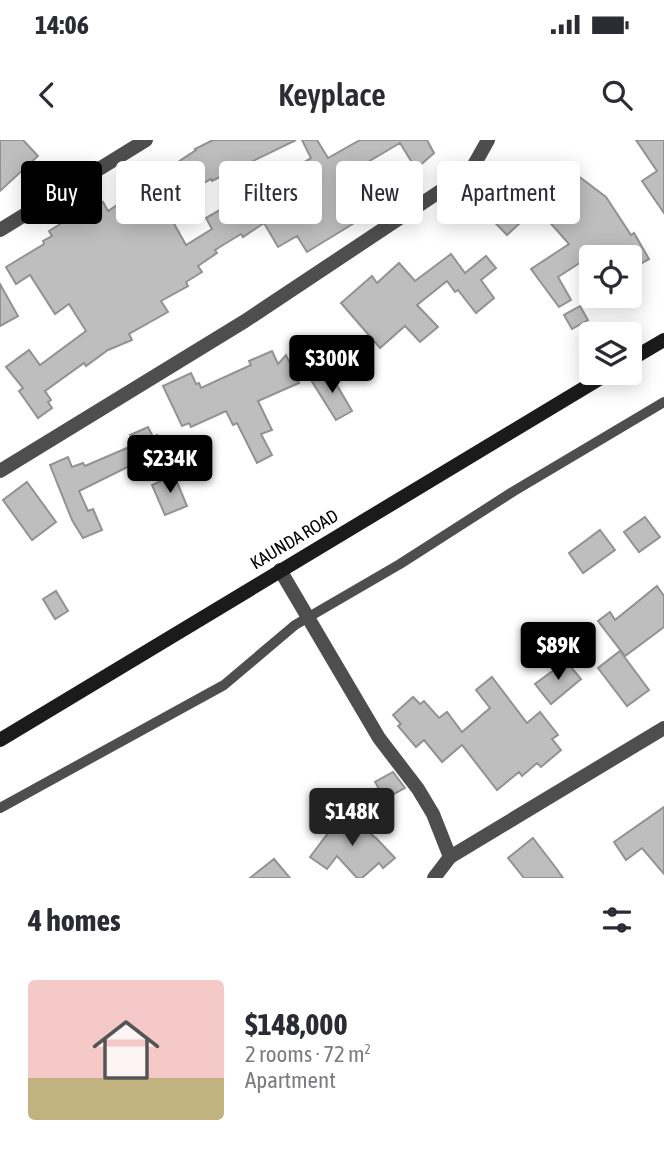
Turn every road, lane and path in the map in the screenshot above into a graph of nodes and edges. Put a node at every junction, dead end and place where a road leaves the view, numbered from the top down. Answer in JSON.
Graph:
{"nodes":[{"id":1,"x":146,"y":140,"type":"edge"},
{"id":2,"x":488,"y":140,"type":"edge"},
{"id":3,"x":0,"y":230,"type":"edge"},
{"id":4,"x":664,"y":340,"type":"edge"},
{"id":5,"x":642,"y":353,"type":"edge"},
{"id":6,"x":589,"y":385,"type":"edge"},
{"id":7,"x":664,"y":401,"type":"edge"},
{"id":8,"x":0,"y":471,"type":"edge"},
{"id":9,"x":280,"y":570,"type":"junction"},
{"id":10,"x":307,"y":618,"type":"junction"},
{"id":11,"x":664,"y":728,"type":"edge"},
{"id":12,"x":0,"y":740,"type":"edge"},
{"id":13,"x":0,"y":808,"type":"edge"},
{"id":14,"x":450,"y":857,"type":"junction"},
{"id":15,"x":435,"y":878,"type":"edge"}],
"edges":[{"from":1,"to":3,"type":"street"},
{"from":2,"to":8,"type":"street"},
{"from":4,"to":5,"type":"main road"},
{"from":6,"to":9,"type":"main road","name":"KAUNDA ROAD"},
{"from":7,"to":10,"type":"lane"},
{"from":9,"to":10,"type":"street"},
{"from":9,"to":12,"type":"main road","name":"KAUNDA ROAD"},
{"from":10,"to":13,"type":"lane"},
{"from":10,"to":14,"type":"street"},
{"from":11,"to":14,"type":"street"},
{"from":14,"to":15,"type":"street"}]}
